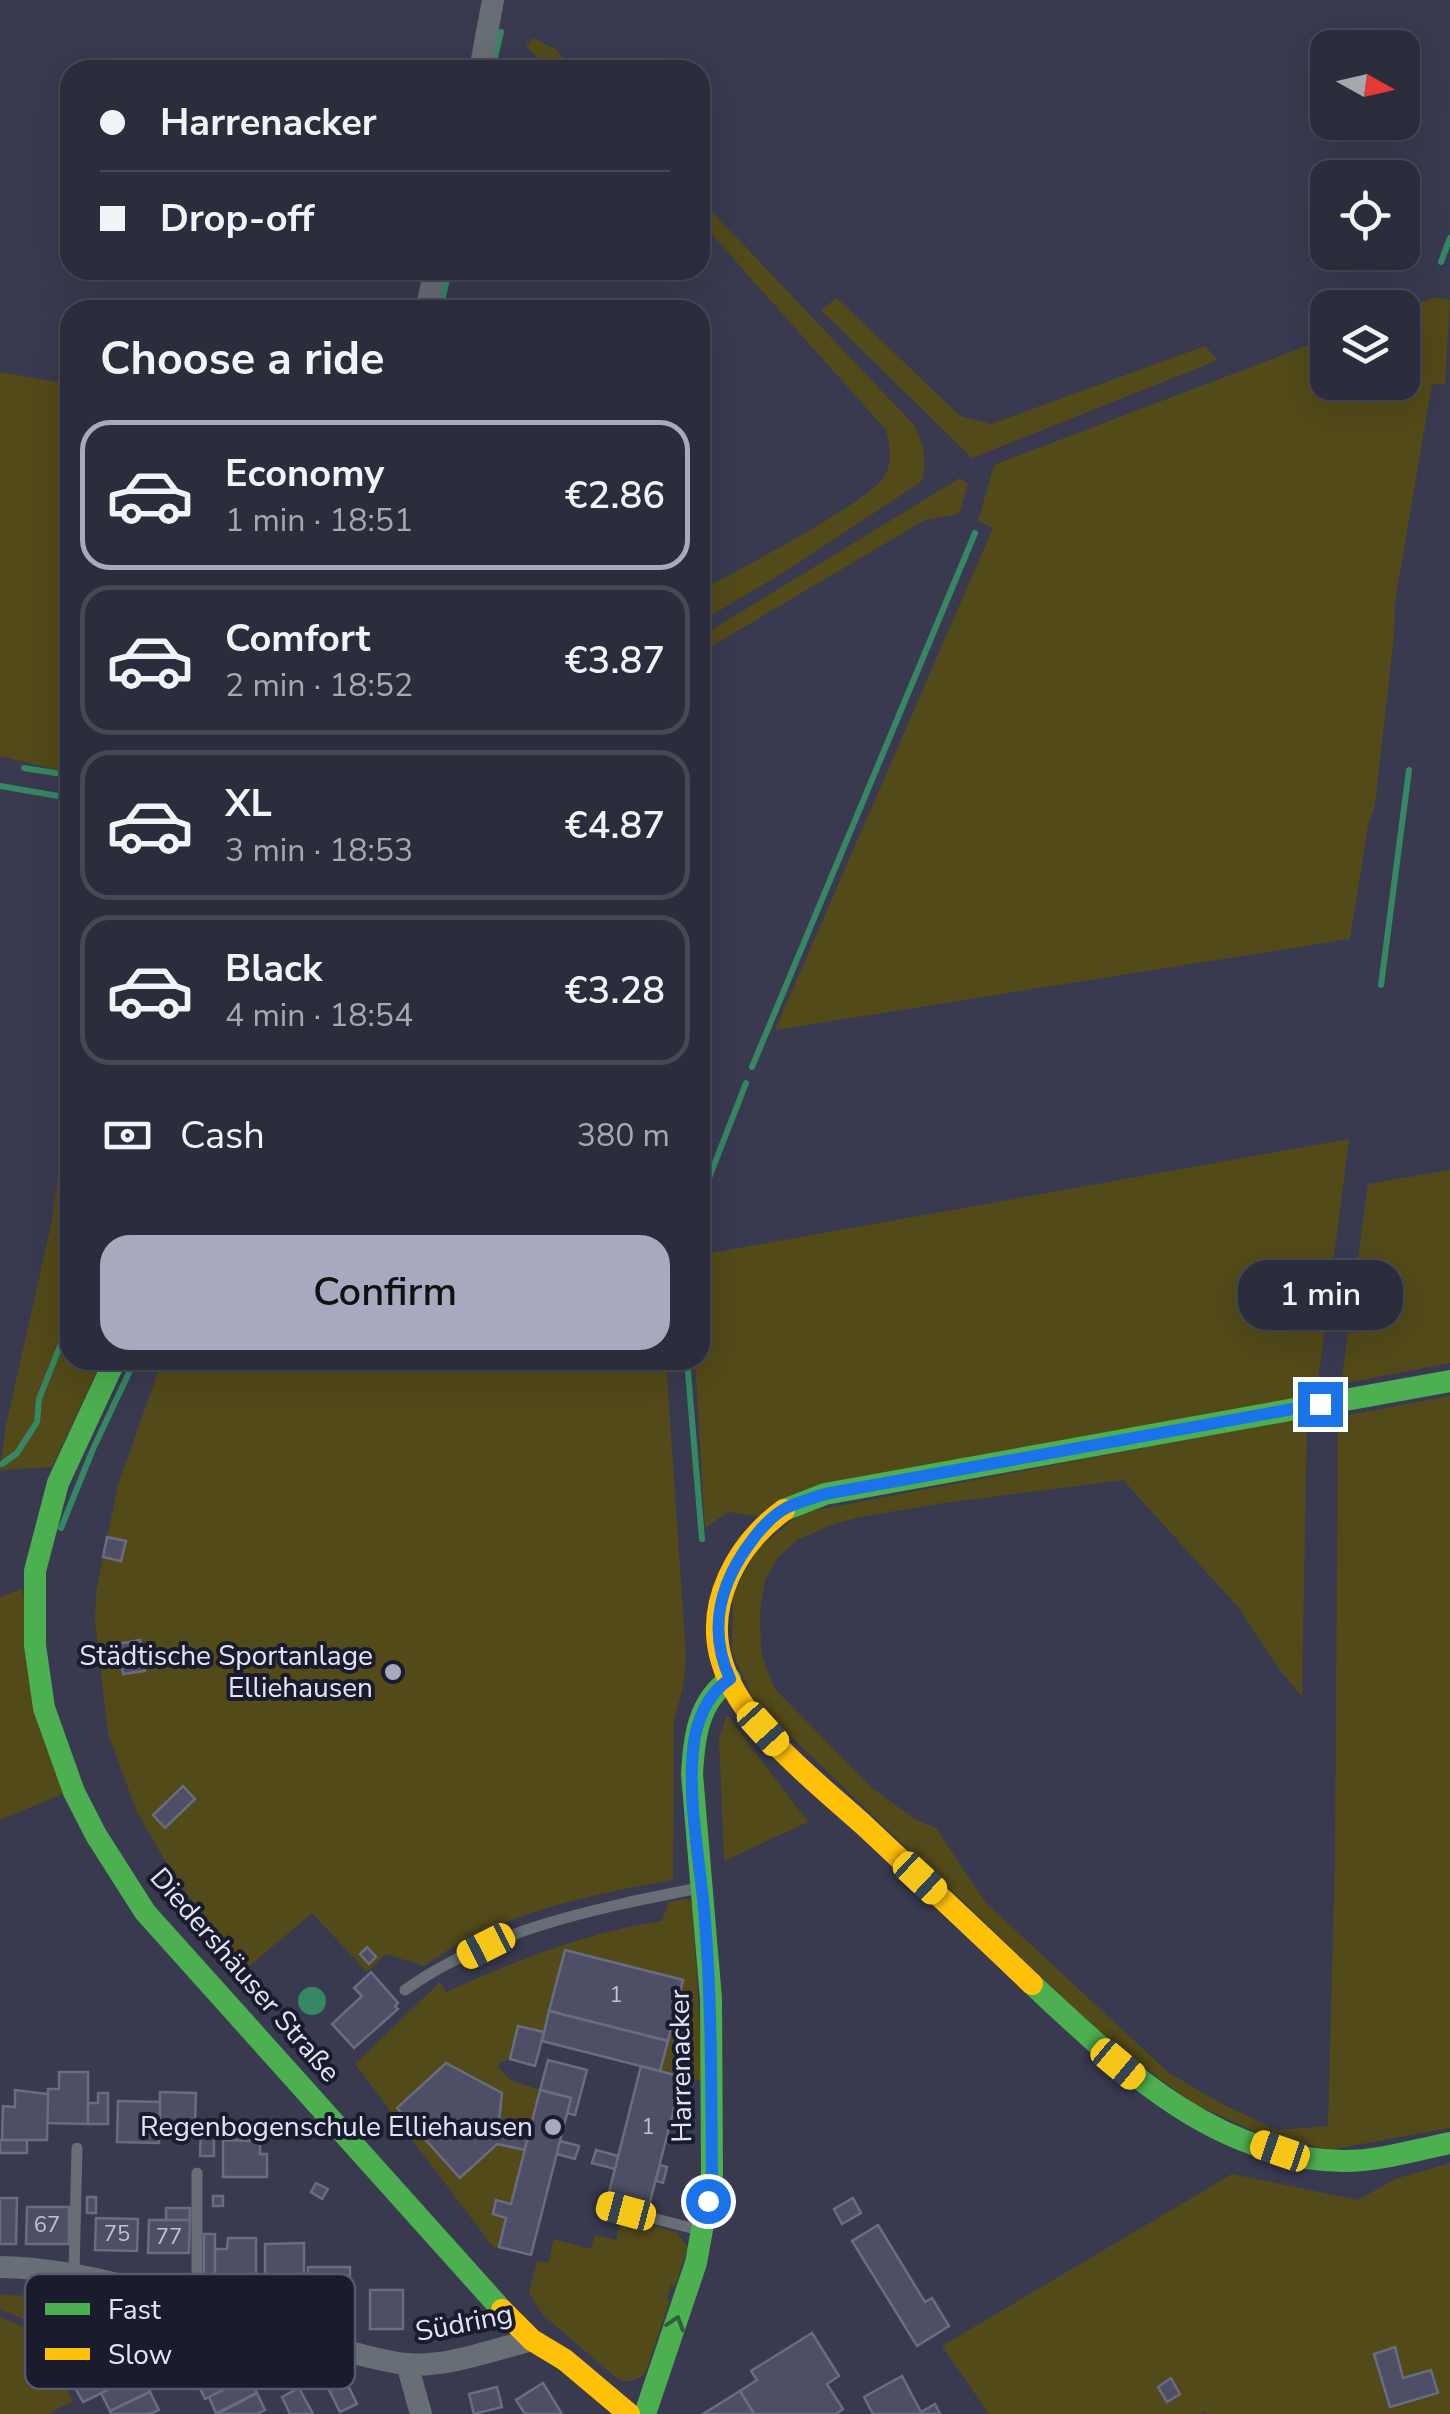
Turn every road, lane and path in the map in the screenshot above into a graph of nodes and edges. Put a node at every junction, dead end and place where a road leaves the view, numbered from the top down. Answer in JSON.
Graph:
{"nodes":[{"id":1,"x":493,"y":0,"type":"edge"},
{"id":2,"x":482,"y":60,"type":"edge"},
{"id":3,"x":110,"y":1370,"type":"edge"},
{"id":4,"x":1450,"y":1381,"type":"edge"},
{"id":5,"x":730,"y":1679,"type":"junction"},
{"id":6,"x":703,"y":1887,"type":"junction"},
{"id":7,"x":405,"y":1990,"type":"dead end"},
{"id":8,"x":1450,"y":2143,"type":"edge"},
{"id":9,"x":77,"y":2148,"type":"dead end"},
{"id":10,"x":197,"y":2173,"type":"dead end"},
{"id":11,"x":602,"y":2205,"type":"dead end"},
{"id":12,"x":703,"y":2230,"type":"junction"},
{"id":13,"x":0,"y":2267,"type":"edge"},
{"id":14,"x":74,"y":2274,"type":"joint"},
{"id":15,"x":197,"y":2274,"type":"edge"},
{"id":16,"x":532,"y":2340,"type":"junction"},
{"id":17,"x":355,"y":2352,"type":"edge"},
{"id":18,"x":406,"y":2364,"type":"junction"},
{"id":19,"x":421,"y":2414,"type":"edge"},
{"id":20,"x":628,"y":2414,"type":"edge"},
{"id":21,"x":645,"y":2414,"type":"edge"}],
"edges":[{"from":1,"to":2,"type":"street"},
{"from":3,"to":16,"type":"street","name":"Diedershäuser Straße"},
{"from":4,"to":5,"type":"street"},
{"from":5,"to":6,"type":"street","name":"Harrenacker"},
{"from":5,"to":8,"type":"street"},
{"from":6,"to":7,"type":"lane"},
{"from":6,"to":12,"type":"street","name":"Harrenacker"},
{"from":9,"to":14,"type":"lane"},
{"from":10,"to":15,"type":"lane"},
{"from":11,"to":12,"type":"lane"},
{"from":21,"to":12,"type":"street","name":"Harrenacker","one_way":true},
{"from":13,"to":14,"type":"street","name":"Südring"},
{"from":16,"to":18,"type":"street","name":"Südring"},
{"from":16,"to":20,"type":"street","name":"Diedershäuser Straße"},
{"from":17,"to":18,"type":"street","name":"Südring"},
{"from":18,"to":19,"type":"street"}]}
